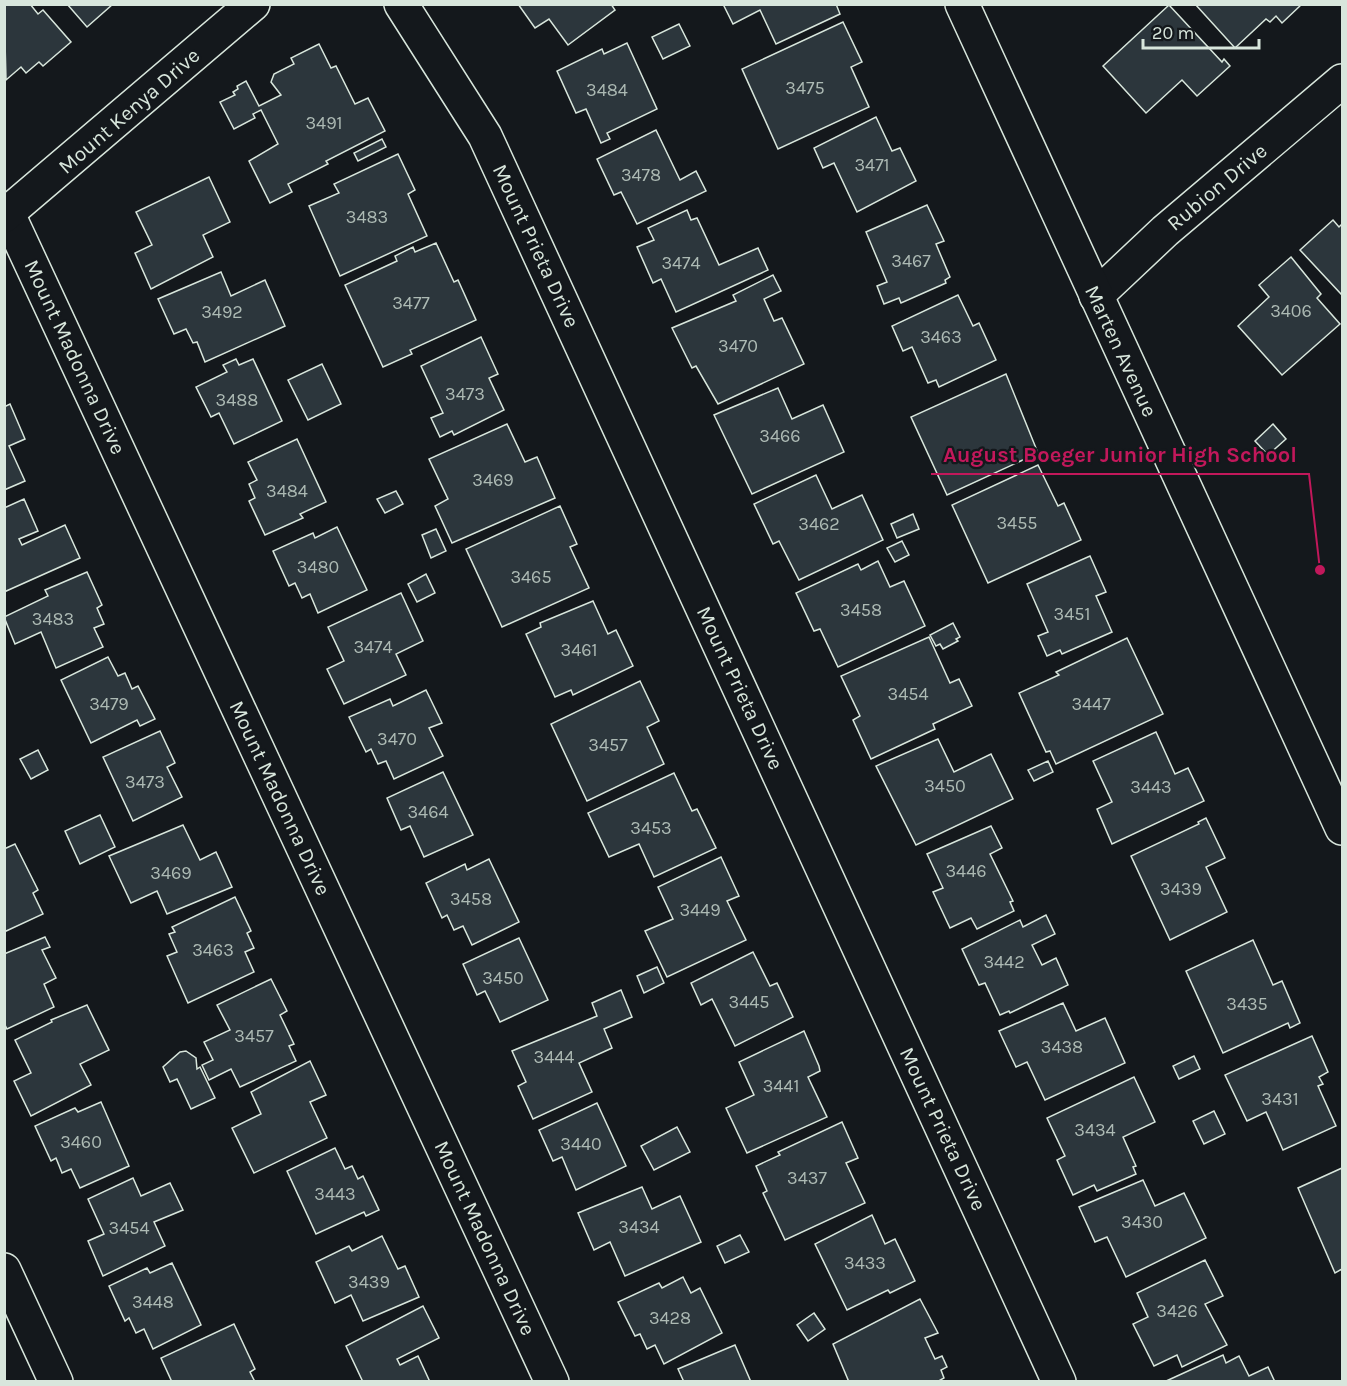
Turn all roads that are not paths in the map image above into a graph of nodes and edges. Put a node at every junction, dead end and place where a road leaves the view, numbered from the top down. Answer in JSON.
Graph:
{"nodes":[{"id":1,"x":253,"y":4,"type":"edge"},
{"id":2,"x":401,"y":4,"type":"edge"},
{"id":3,"x":962,"y":4,"type":"edge"},
{"id":4,"x":1342,"y":81,"type":"edge"},
{"id":5,"x":6,"y":215,"type":"edge"},
{"id":6,"x":1096,"y":296,"type":"junction"},
{"id":7,"x":1342,"y":828,"type":"edge"},
{"id":8,"x":4,"y":1270,"type":"edge"},
{"id":9,"x":56,"y":1382,"type":"edge"},
{"id":10,"x":552,"y":1382,"type":"edge"},
{"id":11,"x":1059,"y":1382,"type":"edge"}],
"edges":[{"from":1,"to":5,"type":"street","name":"Mount Kenya Drive"},
{"from":2,"to":11,"type":"street","name":"Mount Prieta Drive"},
{"from":3,"to":6,"type":"street","name":"Marten Avenue"},
{"from":4,"to":6,"type":"street","name":"Rubion Drive"},
{"from":5,"to":10,"type":"street","name":"Mount Madonna Drive"},
{"from":6,"to":7,"type":"street","name":"Marten Avenue"},
{"from":8,"to":9,"type":"street"}]}
